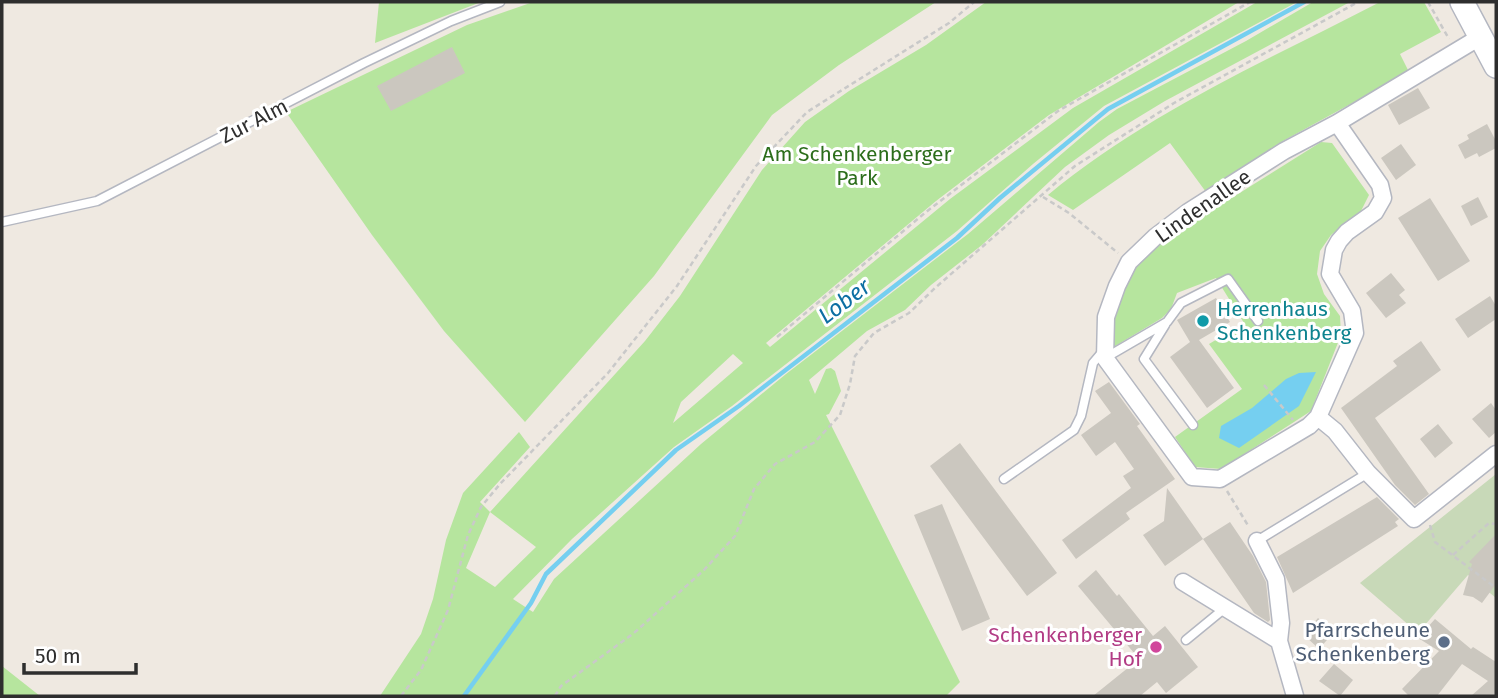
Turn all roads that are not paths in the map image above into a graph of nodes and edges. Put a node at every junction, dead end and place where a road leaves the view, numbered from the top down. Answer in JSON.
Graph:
{"nodes":[{"id":1,"x":500,"y":2,"type":"edge"},
{"id":2,"x":1462,"y":2,"type":"edge"},
{"id":3,"x":1480,"y":37,"type":"junction"},
{"id":4,"x":1496,"y":66,"type":"edge"},
{"id":5,"x":1337,"y":123,"type":"junction"},
{"id":6,"x":2,"y":222,"type":"edge"},
{"id":7,"x":1258,"y":321,"type":"dead end"},
{"id":8,"x":1167,"y":322,"type":"junction"},
{"id":9,"x":1105,"y":353,"type":"junction"},
{"id":10,"x":1318,"y":417,"type":"junction"},
{"id":11,"x":1193,"y":425,"type":"dead end"},
{"id":12,"x":1496,"y":454,"type":"edge"},
{"id":13,"x":1368,"y":473,"type":"junction"},
{"id":14,"x":1004,"y":479,"type":"dead end"},
{"id":15,"x":1257,"y":541,"type":"joint"},
{"id":16,"x":1183,"y":582,"type":"dead end"},
{"id":17,"x":1225,"y":608,"type":"junction"},
{"id":18,"x":1186,"y":640,"type":"dead end"},
{"id":19,"x":1279,"y":640,"type":"junction"},
{"id":20,"x":1295,"y":696,"type":"edge"}],
"edges":[{"from":1,"to":6,"type":"lane","name":"Zur Alm"},
{"from":2,"to":3,"type":"street"},
{"from":3,"to":4,"type":"street"},
{"from":3,"to":5,"type":"street","name":"Lindenallee"},
{"from":5,"to":9,"type":"street","name":"Lindenallee"},
{"from":5,"to":10,"type":"street"},
{"from":7,"to":8,"type":"lane"},
{"from":8,"to":9,"type":"lane"},
{"from":8,"to":11,"type":"lane"},
{"from":9,"to":10,"type":"street"},
{"from":9,"to":14,"type":"lane"},
{"from":10,"to":13,"type":"street"},
{"from":12,"to":13,"type":"street"},
{"from":13,"to":15,"type":"lane"},
{"from":15,"to":19,"type":"street"},
{"from":16,"to":17,"type":"street"},
{"from":17,"to":18,"type":"lane"},
{"from":17,"to":19,"type":"street"},
{"from":19,"to":20,"type":"street"}]}
